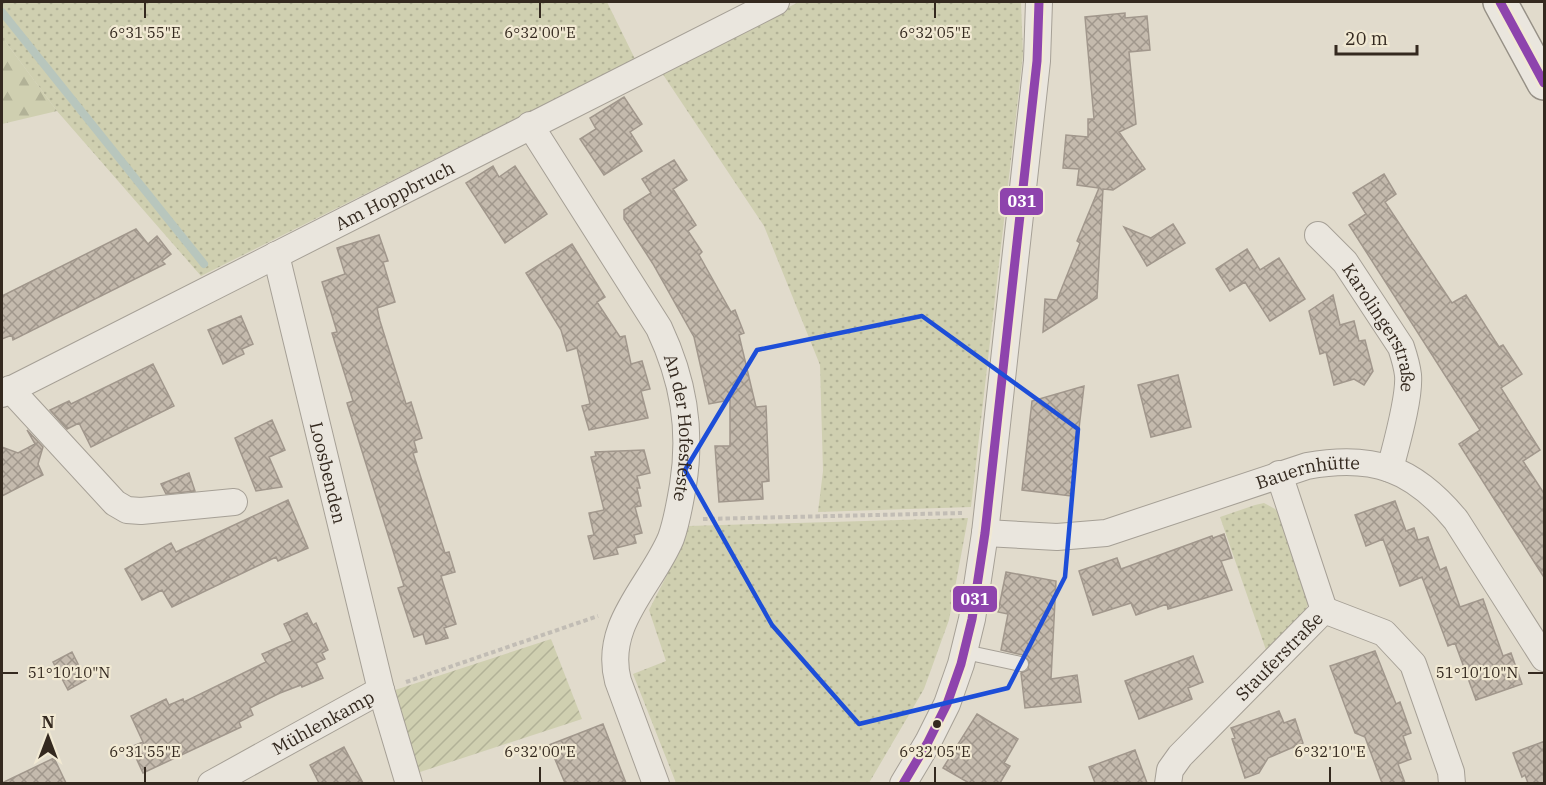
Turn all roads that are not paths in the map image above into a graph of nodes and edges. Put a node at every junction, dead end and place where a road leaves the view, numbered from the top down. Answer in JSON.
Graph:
{"nodes":[{"id":1,"x":776,"y":2,"type":"edge"},
{"id":2,"x":1039,"y":2,"type":"edge"},
{"id":3,"x":1500,"y":2,"type":"edge"},
{"id":4,"x":1545,"y":83,"type":"edge"},
{"id":5,"x":530,"y":125,"type":"junction"},
{"id":6,"x":1318,"y":235,"type":"dead end"},
{"id":7,"x":276,"y":255,"type":"junction"},
{"id":8,"x":6,"y":391,"type":"edge"},
{"id":9,"x":1390,"y":469,"type":"junction"},
{"id":10,"x":1279,"y":474,"type":"junction"},
{"id":11,"x":234,"y":502,"type":"dead end"},
{"id":12,"x":986,"y":522,"type":"junction"},
{"id":13,"x":1324,"y":610,"type":"junction"},
{"id":14,"x":964,"y":652,"type":"junction"},
{"id":15,"x":1545,"y":658,"type":"edge"},
{"id":16,"x":1021,"y":664,"type":"dead end"},
{"id":17,"x":381,"y":690,"type":"junction"},
{"id":18,"x":211,"y":783,"type":"edge"},
{"id":19,"x":409,"y":783,"type":"edge"},
{"id":20,"x":656,"y":783,"type":"edge"},
{"id":21,"x":903,"y":783,"type":"edge"},
{"id":22,"x":1168,"y":783,"type":"edge"},
{"id":23,"x":1452,"y":783,"type":"edge"}],
"edges":[{"from":1,"to":5,"type":"street","name":"Am Hoppbruch"},
{"from":2,"to":12,"type":"street"},
{"from":3,"to":4,"type":"main road"},
{"from":5,"to":7,"type":"street","name":"Am Hoppbruch"},
{"from":5,"to":20,"type":"street","name":"An der Hofesfeste"},
{"from":6,"to":9,"type":"street","name":"Karolingerstraße"},
{"from":7,"to":8,"type":"street","name":"Am Hoppbruch"},
{"from":7,"to":17,"type":"street","name":"Loosbenden"},
{"from":8,"to":11,"type":"street","name":"Am Hoppbruch"},
{"from":9,"to":10,"type":"street","name":"Bauernhütte"},
{"from":9,"to":15,"type":"street","name":"Bauernhütte"},
{"from":10,"to":12,"type":"street","name":"Bauernhütte"},
{"from":10,"to":13,"type":"street","name":"Stauferstraße"},
{"from":12,"to":14,"type":"street"},
{"from":13,"to":22,"type":"street","name":"Stauferstraße"},
{"from":13,"to":23,"type":"street"},
{"from":14,"to":16,"type":"lane"},
{"from":14,"to":21,"type":"street"},
{"from":17,"to":18,"type":"street","name":"Mühlenkamp"},
{"from":17,"to":19,"type":"street","name":"Mühlenkamp"}]}
